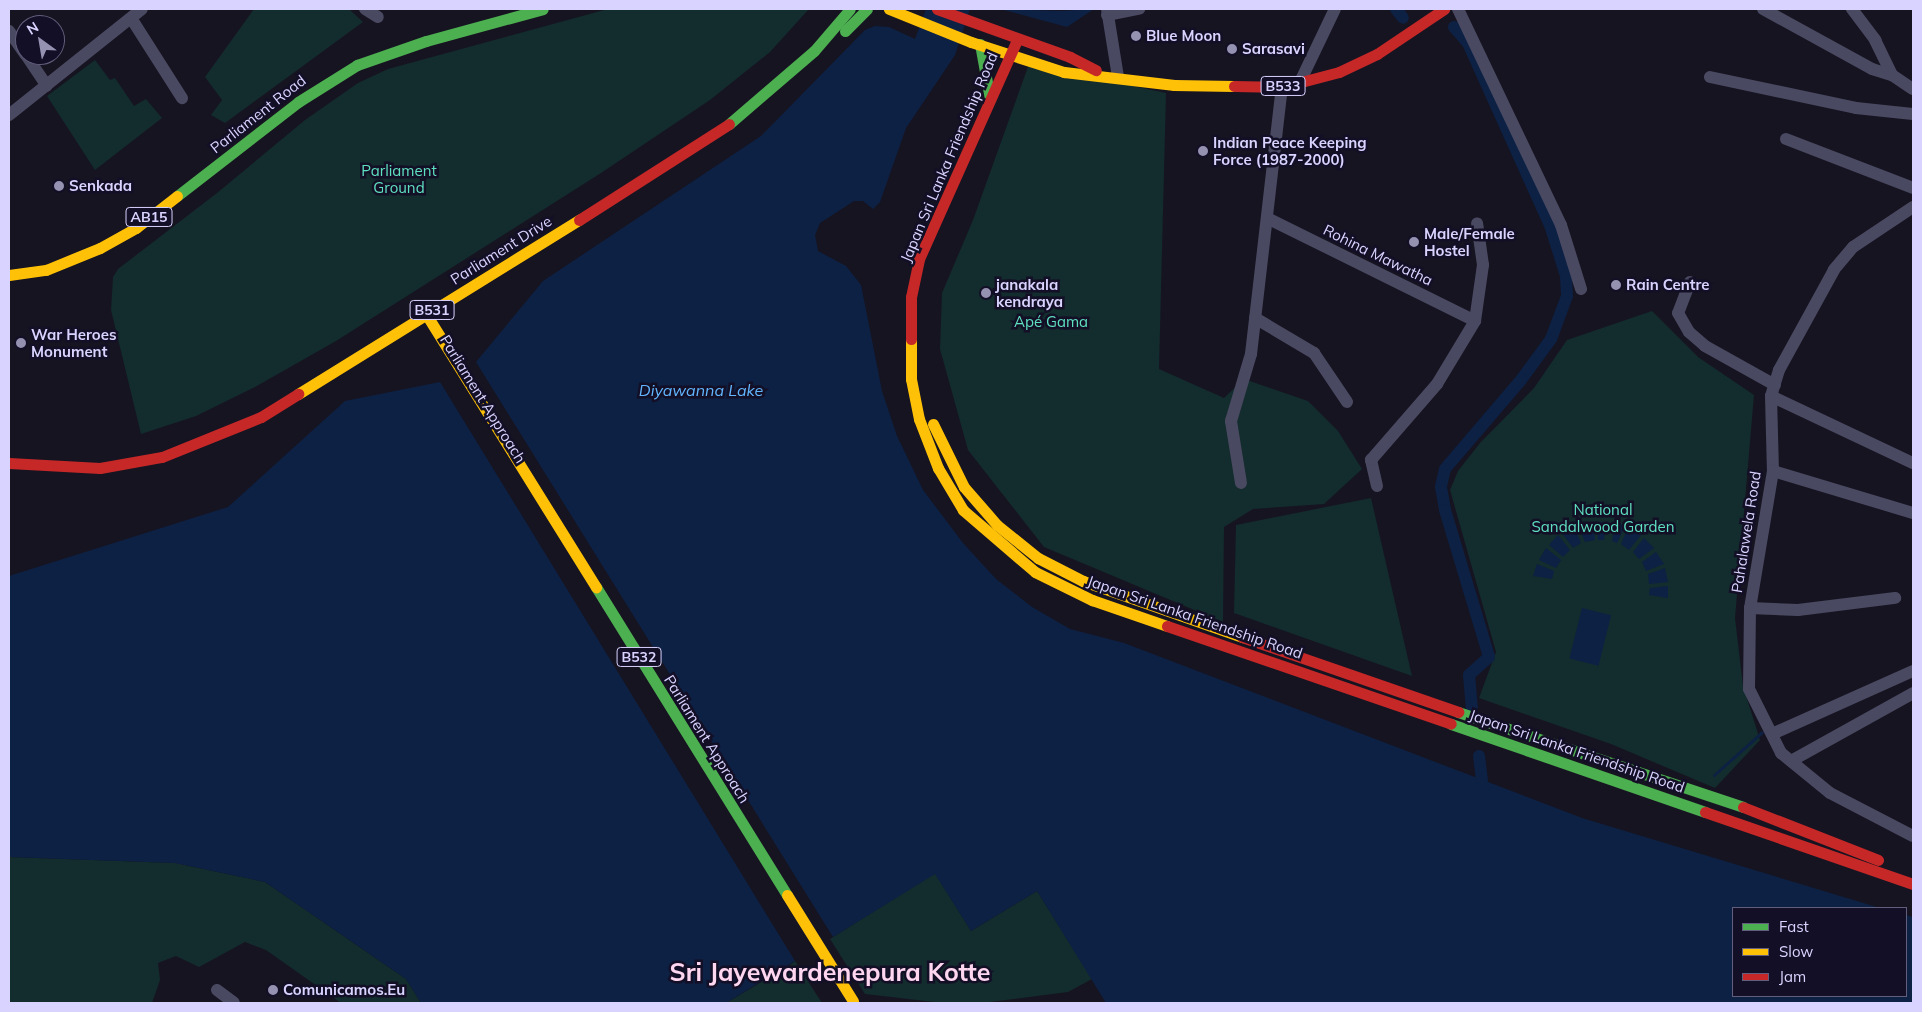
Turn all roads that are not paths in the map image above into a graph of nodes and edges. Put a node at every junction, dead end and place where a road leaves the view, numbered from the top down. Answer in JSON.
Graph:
{"nodes":[{"id":1,"x":142,"y":9,"type":"edge"},
{"id":2,"x":365,"y":9,"type":"edge"},
{"id":3,"x":542,"y":9,"type":"edge"},
{"id":4,"x":850,"y":9,"type":"edge"},
{"id":5,"x":867,"y":9,"type":"edge"},
{"id":6,"x":937,"y":9,"type":"edge"},
{"id":7,"x":1139,"y":9,"type":"edge"},
{"id":8,"x":1335,"y":9,"type":"edge"},
{"id":9,"x":1444,"y":9,"type":"edge"},
{"id":10,"x":1458,"y":9,"type":"edge"},
{"id":11,"x":1763,"y":9,"type":"edge"},
{"id":12,"x":1852,"y":9,"type":"edge"},
{"id":13,"x":893,"y":11,"type":"edge"},
{"id":14,"x":1107,"y":12,"type":"edge"},
{"id":15,"x":378,"y":17,"type":"dead end"},
{"id":16,"x":131,"y":18,"type":"junction"},
{"id":17,"x":848,"y":29,"type":"junction"},
{"id":18,"x":1022,"y":41,"type":"junction"},
{"id":19,"x":976,"y":43,"type":"junction"},
{"id":20,"x":814,"y":51,"type":"junction"},
{"id":21,"x":1014,"y":56,"type":"junction"},
{"id":22,"x":33,"y":65,"type":"edge"},
{"id":23,"x":1103,"y":74,"type":"junction"},
{"id":24,"x":1913,"y":74,"type":"edge"},
{"id":25,"x":1892,"y":75,"type":"junction"},
{"id":26,"x":1118,"y":77,"type":"junction"},
{"id":27,"x":1710,"y":77,"type":"dead end"},
{"id":28,"x":1300,"y":82,"type":"junction"},
{"id":29,"x":47,"y":86,"type":"junction"},
{"id":30,"x":1282,"y":87,"type":"junction"},
{"id":31,"x":1913,"y":91,"type":"edge"},
{"id":32,"x":182,"y":98,"type":"dead end"},
{"id":33,"x":990,"y":100,"type":"junction"},
{"id":34,"x":1913,"y":114,"type":"edge"},
{"id":35,"x":9,"y":115,"type":"edge"},
{"id":36,"x":1786,"y":140,"type":"dead end"},
{"id":37,"x":1913,"y":188,"type":"edge"},
{"id":38,"x":1913,"y":207,"type":"edge"},
{"id":39,"x":1267,"y":218,"type":"junction"},
{"id":40,"x":1477,"y":223,"type":"dead end"},
{"id":41,"x":9,"y":276,"type":"edge"},
{"id":42,"x":1690,"y":282,"type":"dead end"},
{"id":43,"x":1580,"y":289,"type":"dead end"},
{"id":44,"x":421,"y":317,"type":"junction"},
{"id":45,"x":1256,"y":318,"type":"junction"},
{"id":46,"x":1475,"y":320,"type":"junction"},
{"id":47,"x":1773,"y":391,"type":"junction"},
{"id":48,"x":1347,"y":402,"type":"dead end"},
{"id":49,"x":1913,"y":462,"type":"edge"},
{"id":50,"x":9,"y":463,"type":"edge"},
{"id":51,"x":1773,"y":471,"type":"junction"},
{"id":52,"x":1241,"y":483,"type":"dead end"},
{"id":53,"x":1377,"y":486,"type":"dead end"},
{"id":54,"x":1913,"y":513,"type":"edge"},
{"id":55,"x":1895,"y":598,"type":"dead end"},
{"id":56,"x":1750,"y":608,"type":"junction"},
{"id":57,"x":1913,"y":671,"type":"edge"},
{"id":58,"x":1913,"y":693,"type":"edge"},
{"id":59,"x":1772,"y":734,"type":"junction"},
{"id":60,"x":1791,"y":761,"type":"junction"},
{"id":61,"x":1913,"y":836,"type":"edge"},
{"id":62,"x":1913,"y":873,"type":"edge"},
{"id":63,"x":1913,"y":884,"type":"edge"},
{"id":64,"x":217,"y":990,"type":"dead end"},
{"id":65,"x":852,"y":1001,"type":"dead end"},
{"id":66,"x":234,"y":1003,"type":"edge"},
{"id":67,"x":840,"y":1003,"type":"edge"}],
"edges":[{"from":1,"to":16,"type":"street"},
{"from":2,"to":15,"type":"street"},
{"from":3,"to":41,"type":"main road","name":"Parliament Road","number":"AB15"},
{"from":4,"to":20,"type":"main road","name":"Parliament Drive","number":"B531"},
{"from":5,"to":17,"type":"main road","name":"Parliament Drive","number":"B531"},
{"from":6,"to":18,"type":"main road","number":"B533"},
{"from":7,"to":14,"type":"street"},
{"from":8,"to":28,"type":"street"},
{"from":9,"to":28,"type":"main road","number":"B533"},
{"from":10,"to":43,"type":"street"},
{"from":11,"to":25,"type":"street"},
{"from":12,"to":25,"type":"street"},
{"from":13,"to":17,"type":"main road","number":"B531"},
{"from":13,"to":19,"type":"main road","number":"B533"},
{"from":14,"to":26,"type":"street"},
{"from":16,"to":29,"type":"street"},
{"from":16,"to":32,"type":"street"},
{"from":17,"to":20,"type":"main road","name":"Parliament Drive","number":"B531"},
{"from":18,"to":21,"type":"main road","name":"Japan Sri Lanka Friendship Road"},
{"from":18,"to":23,"type":"main road","number":"B533"},
{"from":19,"to":21,"type":"main road","number":"B533"},
{"from":19,"to":33,"type":"main road"},
{"from":20,"to":44,"type":"main road","name":"Parliament Drive","number":"B531"},
{"from":21,"to":23,"type":"main road","number":"B533"},
{"from":21,"to":33,"type":"main road","name":"Japan Sri Lanka Friendship Road"},
{"from":21,"to":62,"type":"main road","name":"Japan Sri Lanka Friendship Road"},
{"from":22,"to":29,"type":"street"},
{"from":23,"to":26,"type":"main road","number":"B533"},
{"from":24,"to":31,"type":"street"},
{"from":25,"to":31,"type":"street"},
{"from":26,"to":30,"type":"main road","number":"B533"},
{"from":27,"to":34,"type":"street"},
{"from":28,"to":30,"type":"main road","number":"B533"},
{"from":29,"to":35,"type":"street"},
{"from":30,"to":39,"type":"street"},
{"from":33,"to":63,"type":"main road","name":"Japan Sri Lanka Friendship Road"},
{"from":36,"to":37,"type":"street"},
{"from":38,"to":47,"type":"street","name":"Pahalawela Road"},
{"from":39,"to":45,"type":"street"},
{"from":39,"to":46,"type":"street","name":"Rohina Mawatha"},
{"from":40,"to":46,"type":"street"},
{"from":42,"to":47,"type":"street"},
{"from":44,"to":50,"type":"main road","name":"Parliament Drive","number":"B531"},
{"from":44,"to":65,"type":"main road","name":"Parliament Approach","number":"B532"},
{"from":44,"to":67,"type":"main road","name":"Parliament Approach","number":"B532"},
{"from":45,"to":48,"type":"street"},
{"from":45,"to":52,"type":"street"},
{"from":46,"to":53,"type":"street"},
{"from":47,"to":49,"type":"street"},
{"from":47,"to":51,"type":"street","name":"Pahalawela Road"},
{"from":51,"to":54,"type":"street"},
{"from":51,"to":56,"type":"street","name":"Pahalawela Road"},
{"from":55,"to":56,"type":"street"},
{"from":56,"to":59,"type":"street","name":"Pahalawela Road"},
{"from":57,"to":59,"type":"street"},
{"from":58,"to":60,"type":"street"},
{"from":59,"to":60,"type":"street","name":"Pahalawela Road"},
{"from":60,"to":61,"type":"street","name":"Pahalawela Road"},
{"from":64,"to":66,"type":"street"}]}
